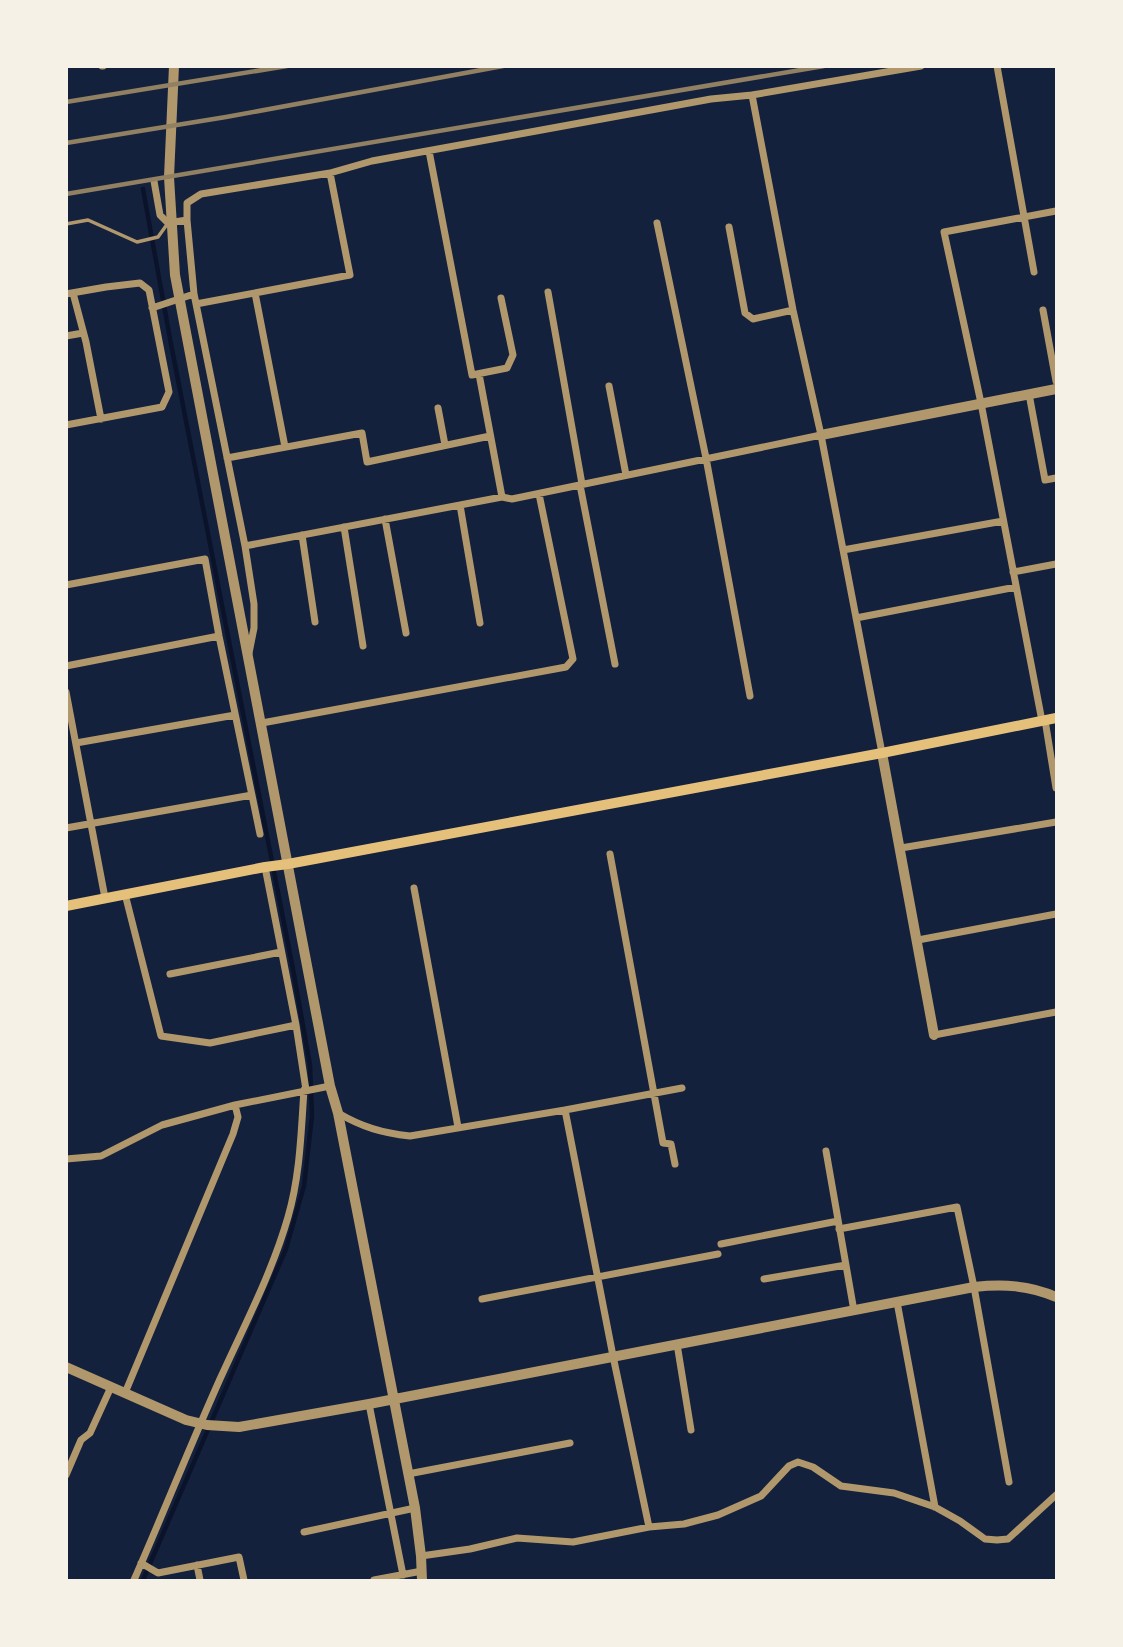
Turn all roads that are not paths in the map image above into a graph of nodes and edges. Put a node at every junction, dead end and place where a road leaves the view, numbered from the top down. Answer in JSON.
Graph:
{"nodes":[{"id":1,"x":174,"y":66,"type":"edge"},
{"id":2,"x":921,"y":66,"type":"edge"},
{"id":3,"x":997,"y":66,"type":"edge"},
{"id":4,"x":752,"y":95,"type":"junction"},
{"id":5,"x":429,"y":151,"type":"junction"},
{"id":6,"x":330,"y":173,"type":"junction"},
{"id":7,"x":154,"y":181,"type":"dead end"},
{"id":8,"x":1056,"y":211,"type":"edge"},
{"id":9,"x":1024,"y":217,"type":"junction"},
{"id":10,"x":187,"y":220,"type":"junction"},
{"id":11,"x":66,"y":223,"type":"edge"},
{"id":12,"x":167,"y":223,"type":"junction"},
{"id":13,"x":657,"y":223,"type":"dead end"},
{"id":14,"x":729,"y":227,"type":"dead end"},
{"id":15,"x":1034,"y":272,"type":"dead end"},
{"id":16,"x":548,"y":292,"type":"dead end"},
{"id":17,"x":70,"y":293,"type":"edge"},
{"id":18,"x":255,"y":293,"type":"junction"},
{"id":19,"x":194,"y":294,"type":"junction"},
{"id":20,"x":501,"y":298,"type":"dead end"},
{"id":21,"x":196,"y":304,"type":"junction"},
{"id":22,"x":152,"y":308,"type":"junction"},
{"id":23,"x":793,"y":310,"type":"junction"},
{"id":24,"x":1043,"y":310,"type":"dead end"},
{"id":25,"x":83,"y":333,"type":"junction"},
{"id":26,"x":66,"y":336,"type":"edge"},
{"id":27,"x":479,"y":374,"type":"junction"},
{"id":28,"x":1056,"y":381,"type":"edge"},
{"id":29,"x":609,"y":386,"type":"dead end"},
{"id":30,"x":1056,"y":389,"type":"edge"},
{"id":31,"x":1030,"y":394,"type":"junction"},
{"id":32,"x":981,"y":404,"type":"junction"},
{"id":33,"x":438,"y":408,"type":"dead end"},
{"id":34,"x":100,"y":419,"type":"junction"},
{"id":35,"x":66,"y":425,"type":"edge"},
{"id":36,"x":821,"y":435,"type":"junction"},
{"id":37,"x":490,"y":436,"type":"junction"},
{"id":38,"x":445,"y":445,"type":"junction"},
{"id":39,"x":285,"y":447,"type":"junction"},
{"id":40,"x":227,"y":458,"type":"junction"},
{"id":41,"x":706,"y":458,"type":"junction"},
{"id":42,"x":626,"y":475,"type":"junction"},
{"id":43,"x":1056,"y":478,"type":"edge"},
{"id":44,"x":581,"y":484,"type":"junction"},
{"id":45,"x":539,"y":494,"type":"junction"},
{"id":46,"x":502,"y":497,"type":"junction"},
{"id":47,"x":460,"y":505,"type":"junction"},
{"id":48,"x":385,"y":519,"type":"junction"},
{"id":49,"x":1003,"y":521,"type":"junction"},
{"id":50,"x":344,"y":527,"type":"junction"},
{"id":51,"x":302,"y":535,"type":"junction"},
{"id":52,"x":245,"y":546,"type":"junction"},
{"id":53,"x":843,"y":550,"type":"junction"},
{"id":54,"x":1056,"y":564,"type":"edge"},
{"id":55,"x":1013,"y":572,"type":"junction"},
{"id":56,"x":66,"y":584,"type":"edge"},
{"id":57,"x":1016,"y":587,"type":"junction"},
{"id":58,"x":856,"y":618,"type":"junction"},
{"id":59,"x":315,"y":622,"type":"dead end"},
{"id":60,"x":480,"y":623,"type":"dead end"},
{"id":61,"x":406,"y":633,"type":"dead end"},
{"id":62,"x":219,"y":636,"type":"junction"},
{"id":63,"x":363,"y":646,"type":"dead end"},
{"id":64,"x":249,"y":653,"type":"junction"},
{"id":65,"x":615,"y":664,"type":"dead end"},
{"id":66,"x":66,"y":666,"type":"edge"},
{"id":67,"x":66,"y":692,"type":"edge"},
{"id":68,"x":750,"y":696,"type":"dead end"},
{"id":69,"x":235,"y":715,"type":"junction"},
{"id":70,"x":1056,"y":718,"type":"edge"},
{"id":71,"x":1043,"y":720,"type":"junction"},
{"id":72,"x":262,"y":723,"type":"junction"},
{"id":73,"x":77,"y":746,"type":"junction"},
{"id":74,"x":66,"y":752,"type":"edge"},
{"id":75,"x":882,"y":753,"type":"junction"},
{"id":76,"x":1056,"y":788,"type":"edge"},
{"id":77,"x":252,"y":795,"type":"junction"},
{"id":78,"x":1056,"y":822,"type":"edge"},
{"id":79,"x":92,"y":823,"type":"junction"},
{"id":80,"x":66,"y":828,"type":"edge"},
{"id":81,"x":260,"y":834,"type":"dead end"},
{"id":82,"x":901,"y":848,"type":"junction"},
{"id":83,"x":610,"y":854,"type":"dead end"},
{"id":84,"x":288,"y":864,"type":"junction"},
{"id":85,"x":265,"y":867,"type":"junction"},
{"id":86,"x":414,"y":888,"type":"dead end"},
{"id":87,"x":125,"y":894,"type":"junction"},
{"id":88,"x":105,"y":898,"type":"junction"},
{"id":89,"x":66,"y":905,"type":"edge"},
{"id":90,"x":1056,"y":914,"type":"edge"},
{"id":91,"x":918,"y":940,"type":"junction"},
{"id":92,"x":281,"y":953,"type":"junction"},
{"id":93,"x":170,"y":974,"type":"dead end"},
{"id":94,"x":1056,"y":1012,"type":"edge"},
{"id":95,"x":296,"y":1025,"type":"junction"},
{"id":96,"x":934,"y":1035,"type":"joint"},
{"id":97,"x":330,"y":1086,"type":"junction"},
{"id":98,"x":682,"y":1088,"type":"dead end"},
{"id":99,"x":305,"y":1090,"type":"junction"},
{"id":100,"x":654,"y":1093,"type":"junction"},
{"id":101,"x":235,"y":1105,"type":"junction"},
{"id":102,"x":565,"y":1110,"type":"junction"},
{"id":103,"x":338,"y":1113,"type":"junction"},
{"id":104,"x":458,"y":1127,"type":"junction"},
{"id":105,"x":826,"y":1151,"type":"dead end"},
{"id":106,"x":66,"y":1159,"type":"edge"},
{"id":107,"x":675,"y":1164,"type":"dead end"},
{"id":108,"x":839,"y":1225,"type":"junction"},
{"id":109,"x":721,"y":1244,"type":"dead end"},
{"id":110,"x":718,"y":1254,"type":"dead end"},
{"id":111,"x":846,"y":1265,"type":"junction"},
{"id":112,"x":598,"y":1277,"type":"junction"},
{"id":113,"x":764,"y":1279,"type":"dead end"},
{"id":114,"x":974,"y":1287,"type":"junction"},
{"id":115,"x":1056,"y":1297,"type":"edge"},
{"id":116,"x":482,"y":1299,"type":"dead end"},
{"id":117,"x":897,"y":1303,"type":"junction"},
{"id":118,"x":854,"y":1311,"type":"junction"},
{"id":119,"x":677,"y":1344,"type":"junction"},
{"id":120,"x":613,"y":1356,"type":"junction"},
{"id":121,"x":66,"y":1367,"type":"edge"},
{"id":122,"x":111,"y":1387,"type":"junction"},
{"id":123,"x":125,"y":1393,"type":"junction"},
{"id":124,"x":394,"y":1399,"type":"junction"},
{"id":125,"x":369,"y":1404,"type":"junction"},
{"id":126,"x":200,"y":1423,"type":"junction"},
{"id":127,"x":691,"y":1430,"type":"dead end"},
{"id":128,"x":570,"y":1443,"type":"dead end"},
{"id":129,"x":408,"y":1474,"type":"junction"},
{"id":130,"x":66,"y":1475,"type":"edge"},
{"id":131,"x":1009,"y":1482,"type":"dead end"},
{"id":132,"x":1056,"y":1495,"type":"edge"},
{"id":133,"x":935,"y":1507,"type":"junction"},
{"id":134,"x":415,"y":1508,"type":"junction"},
{"id":135,"x":391,"y":1513,"type":"junction"},
{"id":136,"x":649,"y":1527,"type":"junction"},
{"id":137,"x":304,"y":1532,"type":"dead end"},
{"id":138,"x":421,"y":1556,"type":"junction"},
{"id":139,"x":141,"y":1563,"type":"junction"},
{"id":140,"x":197,"y":1565,"type":"junction"},
{"id":141,"x":403,"y":1575,"type":"junction"},
{"id":142,"x":422,"y":1576,"type":"edge"},
{"id":143,"x":134,"y":1580,"type":"edge"},
{"id":144,"x":200,"y":1580,"type":"edge"},
{"id":145,"x":244,"y":1580,"type":"edge"},
{"id":146,"x":374,"y":1580,"type":"edge"}],
"edges":[{"from":1,"to":64,"type":"street"},
{"from":2,"to":4,"type":"street"},
{"from":3,"to":9,"type":"street"},
{"from":4,"to":5,"type":"street"},
{"from":4,"to":23,"type":"street"},
{"from":5,"to":6,"type":"street"},
{"from":5,"to":27,"type":"street"},
{"from":6,"to":10,"type":"street"},
{"from":6,"to":18,"type":"street"},
{"from":7,"to":12,"type":"street"},
{"from":8,"to":9,"type":"street"},
{"from":9,"to":15,"type":"street"},
{"from":9,"to":32,"type":"street"},
{"from":10,"to":12,"type":"street"},
{"from":10,"to":19,"type":"street"},
{"from":11,"to":12,"type":"lane"},
{"from":13,"to":41,"type":"street"},
{"from":14,"to":23,"type":"street"},
{"from":16,"to":44,"type":"street"},
{"from":17,"to":22,"type":"street"},
{"from":17,"to":25,"type":"street"},
{"from":18,"to":21,"type":"street"},
{"from":18,"to":39,"type":"street"},
{"from":19,"to":21,"type":"street"},
{"from":19,"to":22,"type":"street"},
{"from":20,"to":27,"type":"street"},
{"from":21,"to":40,"type":"street"},
{"from":22,"to":34,"type":"street"},
{"from":23,"to":36,"type":"street"},
{"from":24,"to":28,"type":"street"},
{"from":25,"to":26,"type":"street"},
{"from":25,"to":34,"type":"street"},
{"from":27,"to":37,"type":"street"},
{"from":29,"to":42,"type":"street"},
{"from":30,"to":31,"type":"street"},
{"from":31,"to":32,"type":"street"},
{"from":31,"to":43,"type":"street"},
{"from":32,"to":36,"type":"street"},
{"from":32,"to":49,"type":"street"},
{"from":33,"to":38,"type":"street"},
{"from":34,"to":35,"type":"street"},
{"from":36,"to":41,"type":"street"},
{"from":36,"to":53,"type":"street"},
{"from":37,"to":38,"type":"street"},
{"from":37,"to":46,"type":"street"},
{"from":38,"to":39,"type":"street"},
{"from":39,"to":40,"type":"street"},
{"from":40,"to":52,"type":"street"},
{"from":41,"to":42,"type":"street"},
{"from":41,"to":68,"type":"street"},
{"from":42,"to":44,"type":"street"},
{"from":44,"to":45,"type":"street"},
{"from":44,"to":65,"type":"street"},
{"from":45,"to":46,"type":"street"},
{"from":45,"to":72,"type":"street"},
{"from":46,"to":47,"type":"street"},
{"from":47,"to":48,"type":"street"},
{"from":47,"to":60,"type":"street"},
{"from":48,"to":50,"type":"street"},
{"from":48,"to":61,"type":"street"},
{"from":49,"to":53,"type":"street"},
{"from":49,"to":55,"type":"street"},
{"from":50,"to":51,"type":"street"},
{"from":50,"to":63,"type":"street"},
{"from":51,"to":52,"type":"street"},
{"from":51,"to":59,"type":"street"},
{"from":52,"to":64,"type":"street"},
{"from":53,"to":58,"type":"street"},
{"from":54,"to":55,"type":"street"},
{"from":55,"to":57,"type":"street"},
{"from":56,"to":62,"type":"street"},
{"from":57,"to":58,"type":"street"},
{"from":57,"to":71,"type":"street"},
{"from":58,"to":75,"type":"street"},
{"from":62,"to":66,"type":"street"},
{"from":62,"to":69,"type":"street"},
{"from":64,"to":72,"type":"street"},
{"from":67,"to":73,"type":"street"},
{"from":69,"to":73,"type":"street"},
{"from":69,"to":77,"type":"street"},
{"from":70,"to":71,"type":"main road"},
{"from":71,"to":75,"type":"main road"},
{"from":71,"to":76,"type":"street"},
{"from":72,"to":84,"type":"street"},
{"from":73,"to":74,"type":"street"},
{"from":73,"to":79,"type":"street"},
{"from":75,"to":82,"type":"street"},
{"from":75,"to":84,"type":"main road"},
{"from":77,"to":79,"type":"street"},
{"from":77,"to":81,"type":"street"},
{"from":78,"to":82,"type":"street"},
{"from":79,"to":80,"type":"street"},
{"from":79,"to":88,"type":"street"},
{"from":82,"to":91,"type":"street"},
{"from":83,"to":100,"type":"street"},
{"from":84,"to":85,"type":"main road"},
{"from":84,"to":97,"type":"street"},
{"from":85,"to":87,"type":"main road"},
{"from":85,"to":92,"type":"street"},
{"from":86,"to":104,"type":"street"},
{"from":87,"to":88,"type":"main road"},
{"from":87,"to":95,"type":"street"},
{"from":88,"to":89,"type":"main road"},
{"from":90,"to":91,"type":"street"},
{"from":91,"to":96,"type":"street"},
{"from":92,"to":93,"type":"street"},
{"from":92,"to":95,"type":"street"},
{"from":94,"to":96,"type":"street"},
{"from":95,"to":99,"type":"street"},
{"from":97,"to":99,"type":"street"},
{"from":97,"to":103,"type":"street"},
{"from":98,"to":100,"type":"street"},
{"from":99,"to":101,"type":"street"},
{"from":99,"to":126,"type":"street"},
{"from":100,"to":102,"type":"street"},
{"from":100,"to":107,"type":"street"},
{"from":101,"to":106,"type":"street"},
{"from":101,"to":123,"type":"street"},
{"from":102,"to":104,"type":"street"},
{"from":102,"to":112,"type":"street"},
{"from":103,"to":104,"type":"street"},
{"from":103,"to":124,"type":"street"},
{"from":105,"to":108,"type":"street"},
{"from":108,"to":109,"type":"street"},
{"from":108,"to":111,"type":"street"},
{"from":108,"to":114,"type":"street"},
{"from":110,"to":112,"type":"street"},
{"from":111,"to":113,"type":"street"},
{"from":111,"to":118,"type":"street"},
{"from":112,"to":116,"type":"street"},
{"from":112,"to":120,"type":"street"},
{"from":114,"to":115,"type":"street"},
{"from":114,"to":117,"type":"street"},
{"from":114,"to":131,"type":"street"},
{"from":117,"to":118,"type":"street"},
{"from":117,"to":133,"type":"street"},
{"from":118,"to":119,"type":"street"},
{"from":119,"to":120,"type":"street"},
{"from":119,"to":127,"type":"street"},
{"from":120,"to":124,"type":"street"},
{"from":120,"to":136,"type":"street"},
{"from":121,"to":122,"type":"street"},
{"from":122,"to":123,"type":"street"},
{"from":122,"to":130,"type":"street"},
{"from":123,"to":126,"type":"street"},
{"from":124,"to":125,"type":"street"},
{"from":124,"to":129,"type":"street"},
{"from":125,"to":126,"type":"street"},
{"from":125,"to":135,"type":"street"},
{"from":126,"to":139,"type":"street"},
{"from":128,"to":129,"type":"street"},
{"from":129,"to":134,"type":"street"},
{"from":132,"to":133,"type":"street"},
{"from":133,"to":136,"type":"street"},
{"from":134,"to":135,"type":"street"},
{"from":134,"to":138,"type":"street"},
{"from":135,"to":137,"type":"street"},
{"from":135,"to":141,"type":"street"},
{"from":136,"to":138,"type":"street"},
{"from":138,"to":142,"type":"street"},
{"from":139,"to":140,"type":"street"},
{"from":139,"to":143,"type":"street"},
{"from":140,"to":144,"type":"street"},
{"from":140,"to":145,"type":"street"},
{"from":141,"to":142,"type":"street"},
{"from":141,"to":146,"type":"street"}]}
